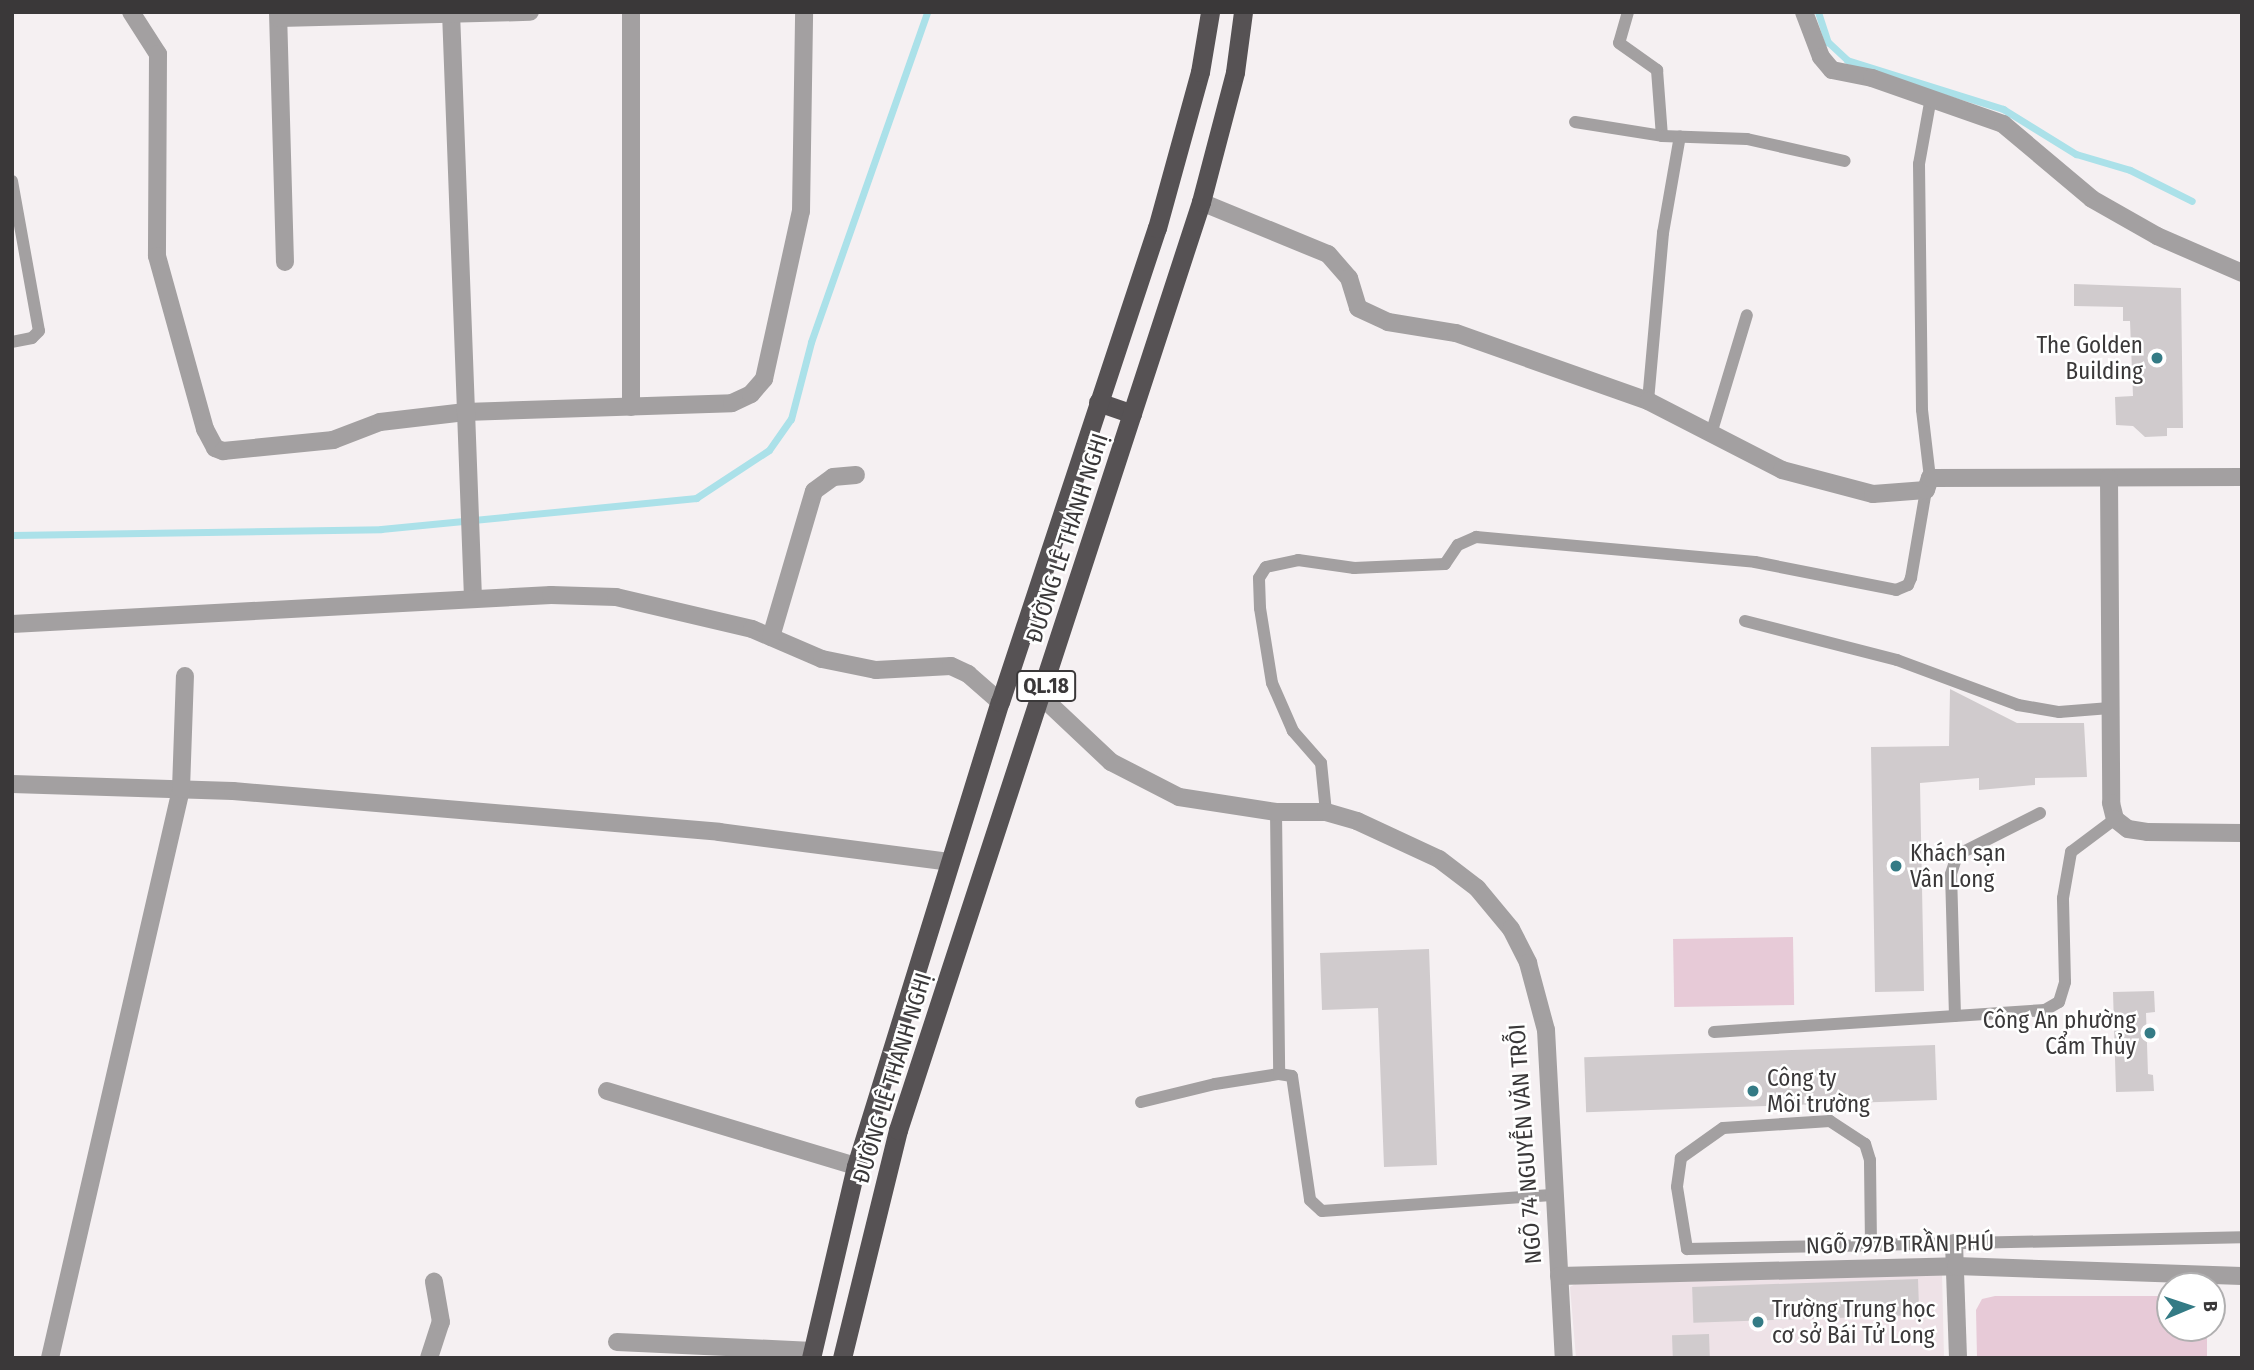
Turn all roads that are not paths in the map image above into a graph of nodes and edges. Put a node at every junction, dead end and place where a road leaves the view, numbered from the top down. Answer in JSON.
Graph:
{"nodes":[{"id":1,"x":131,"y":12,"type":"edge"},
{"id":2,"x":530,"y":12,"type":"edge"},
{"id":3,"x":631,"y":12,"type":"edge"},
{"id":4,"x":804,"y":12,"type":"edge"},
{"id":5,"x":1210,"y":12,"type":"edge"},
{"id":6,"x":1243,"y":12,"type":"edge"},
{"id":7,"x":1628,"y":12,"type":"edge"},
{"id":8,"x":1804,"y":12,"type":"edge"},
{"id":9,"x":451,"y":13,"type":"edge"},
{"id":10,"x":278,"y":15,"type":"edge"},
{"id":11,"x":1931,"y":97,"type":"junction"},
{"id":12,"x":1575,"y":122,"type":"dead end"},
{"id":13,"x":1662,"y":136,"type":"junction"},
{"id":14,"x":1681,"y":136,"type":"junction"},
{"id":15,"x":1844,"y":161,"type":"dead end"},
{"id":16,"x":12,"y":181,"type":"edge"},
{"id":17,"x":1201,"y":202,"type":"junction"},
{"id":18,"x":285,"y":262,"type":"dead end"},
{"id":19,"x":2242,"y":273,"type":"edge"},
{"id":20,"x":1746,"y":315,"type":"dead end"},
{"id":21,"x":12,"y":342,"type":"edge"},
{"id":22,"x":1648,"y":401,"type":"junction"},
{"id":23,"x":1098,"y":402,"type":"junction"},
{"id":24,"x":631,"y":407,"type":"junction"},
{"id":25,"x":465,"y":412,"type":"junction"},
{"id":26,"x":1132,"y":414,"type":"junction"},
{"id":27,"x":1711,"y":434,"type":"junction"},
{"id":28,"x":856,"y":475,"type":"dead end"},
{"id":29,"x":2242,"y":477,"type":"edge"},
{"id":30,"x":2109,"y":478,"type":"junction"},
{"id":31,"x":1928,"y":484,"type":"junction"},
{"id":32,"x":473,"y":599,"type":"junction"},
{"id":33,"x":1745,"y":621,"type":"dead end"},
{"id":34,"x":12,"y":624,"type":"edge"},
{"id":35,"x":771,"y":637,"type":"junction"},
{"id":36,"x":185,"y":676,"type":"dead end"},
{"id":37,"x":1042,"y":697,"type":"junction"},
{"id":38,"x":1000,"y":702,"type":"junction"},
{"id":39,"x":2110,"y":708,"type":"junction"},
{"id":40,"x":12,"y":784,"type":"edge"},
{"id":41,"x":181,"y":789,"type":"junction"},
{"id":42,"x":1276,"y":812,"type":"junction"},
{"id":43,"x":1326,"y":812,"type":"junction"},
{"id":44,"x":2040,"y":813,"type":"dead end"},
{"id":45,"x":2115,"y":819,"type":"junction"},
{"id":46,"x":2242,"y":833,"type":"edge"},
{"id":47,"x":949,"y":862,"type":"junction"},
{"id":48,"x":1955,"y":1016,"type":"junction"},
{"id":49,"x":1714,"y":1032,"type":"dead end"},
{"id":50,"x":1279,"y":1074,"type":"junction"},
{"id":51,"x":607,"y":1091,"type":"dead end"},
{"id":52,"x":1141,"y":1102,"type":"dead end"},
{"id":53,"x":856,"y":1166,"type":"junction"},
{"id":54,"x":1551,"y":1195,"type":"junction"},
{"id":55,"x":2242,"y":1237,"type":"edge"},
{"id":56,"x":1954,"y":1243,"type":"junction"},
{"id":57,"x":1871,"y":1245,"type":"junction"},
{"id":58,"x":1956,"y":1266,"type":"junction"},
{"id":59,"x":1559,"y":1276,"type":"junction"},
{"id":60,"x":2242,"y":1276,"type":"edge"},
{"id":61,"x":434,"y":1282,"type":"dead end"},
{"id":62,"x":617,"y":1342,"type":"dead end"},
{"id":63,"x":812,"y":1354,"type":"edge"},
{"id":64,"x":50,"y":1358,"type":"edge"},
{"id":65,"x":429,"y":1358,"type":"edge"},
{"id":66,"x":842,"y":1358,"type":"edge"},
{"id":67,"x":1564,"y":1358,"type":"edge"},
{"id":68,"x":1958,"y":1358,"type":"edge"}],
"edges":[{"from":1,"to":25,"type":"street"},
{"from":2,"to":9,"type":"street"},
{"from":3,"to":24,"type":"street"},
{"from":4,"to":24,"type":"street"},
{"from":5,"to":23,"type":"highway","name":"ĐƯỜNG LÊ THANH NGHỊ","number":"QL.18"},
{"from":6,"to":17,"type":"highway","name":"ĐƯỜNG LÊ THANH NGHỊ","number":"QL.18"},
{"from":7,"to":13,"type":"lane"},
{"from":8,"to":11,"type":"street"},
{"from":9,"to":10,"type":"street"},
{"from":9,"to":25,"type":"street"},
{"from":10,"to":18,"type":"street"},
{"from":11,"to":19,"type":"street"},
{"from":11,"to":31,"type":"lane"},
{"from":12,"to":13,"type":"lane"},
{"from":13,"to":14,"type":"lane"},
{"from":14,"to":15,"type":"lane"},
{"from":14,"to":22,"type":"lane"},
{"from":16,"to":21,"type":"lane"},
{"from":17,"to":22,"type":"street"},
{"from":17,"to":26,"type":"highway","name":"ĐƯỜNG LÊ THANH NGHỊ","number":"QL.18"},
{"from":20,"to":27,"type":"lane"},
{"from":22,"to":27,"type":"street"},
{"from":23,"to":26,"type":"highway"},
{"from":23,"to":38,"type":"highway","name":"ĐƯỜNG LÊ THANH NGHỊ","number":"QL.18"},
{"from":24,"to":25,"type":"street"},
{"from":25,"to":32,"type":"street"},
{"from":26,"to":37,"type":"highway","name":"ĐƯỜNG LÊ THANH NGHỊ","number":"QL.18"},
{"from":27,"to":31,"type":"street"},
{"from":28,"to":35,"type":"street"},
{"from":29,"to":30,"type":"street"},
{"from":30,"to":31,"type":"street"},
{"from":30,"to":39,"type":"street"},
{"from":31,"to":43,"type":"lane"},
{"from":32,"to":34,"type":"street"},
{"from":32,"to":35,"type":"street"},
{"from":33,"to":39,"type":"lane"},
{"from":35,"to":38,"type":"street"},
{"from":36,"to":41,"type":"street"},
{"from":37,"to":42,"type":"street","name":"NGÕ 74 NGUYỄN VĂN TRỖI"},
{"from":37,"to":66,"type":"highway","name":"ĐƯỜNG LÊ THANH NGHỊ","number":"QL.18"},
{"from":38,"to":47,"type":"highway","name":"ĐƯỜNG LÊ THANH NGHỊ","number":"QL.18"},
{"from":39,"to":45,"type":"street"},
{"from":40,"to":41,"type":"street"},
{"from":41,"to":47,"type":"street"},
{"from":41,"to":64,"type":"street"},
{"from":42,"to":43,"type":"street","name":"NGÕ 74 NGUYỄN VĂN TRỖI"},
{"from":42,"to":50,"type":"lane"},
{"from":43,"to":54,"type":"street","name":"NGÕ 74 NGUYỄN VĂN TRỖI"},
{"from":44,"to":48,"type":"lane"},
{"from":45,"to":46,"type":"street"},
{"from":45,"to":48,"type":"lane"},
{"from":47,"to":53,"type":"highway","name":"ĐƯỜNG LÊ THANH NGHỊ","number":"QL.18"},
{"from":48,"to":49,"type":"lane"},
{"from":50,"to":52,"type":"lane"},
{"from":50,"to":54,"type":"lane"},
{"from":51,"to":53,"type":"street"},
{"from":53,"to":63,"type":"highway","name":"ĐƯỜNG LÊ THANH NGHỊ","number":"QL.18"},
{"from":54,"to":59,"type":"street","name":"NGÕ 74 NGUYỄN VĂN TRỖI"},
{"from":55,"to":56,"type":"lane"},
{"from":56,"to":57,"type":"lane"},
{"from":56,"to":58,"type":"street"},
{"from":57,"to":57,"type":"lane"},
{"from":58,"to":59,"type":"street","name":"NGÕ 797B TRẦN PHÚ"},
{"from":58,"to":60,"type":"street","name":"NGÕ 797B TRẦN PHÚ"},
{"from":58,"to":68,"type":"street"},
{"from":59,"to":67,"type":"street","name":"NGÕ 74 NGUYỄN VĂN TRỖI"},
{"from":61,"to":65,"type":"street"},
{"from":62,"to":63,"type":"street"}]}
